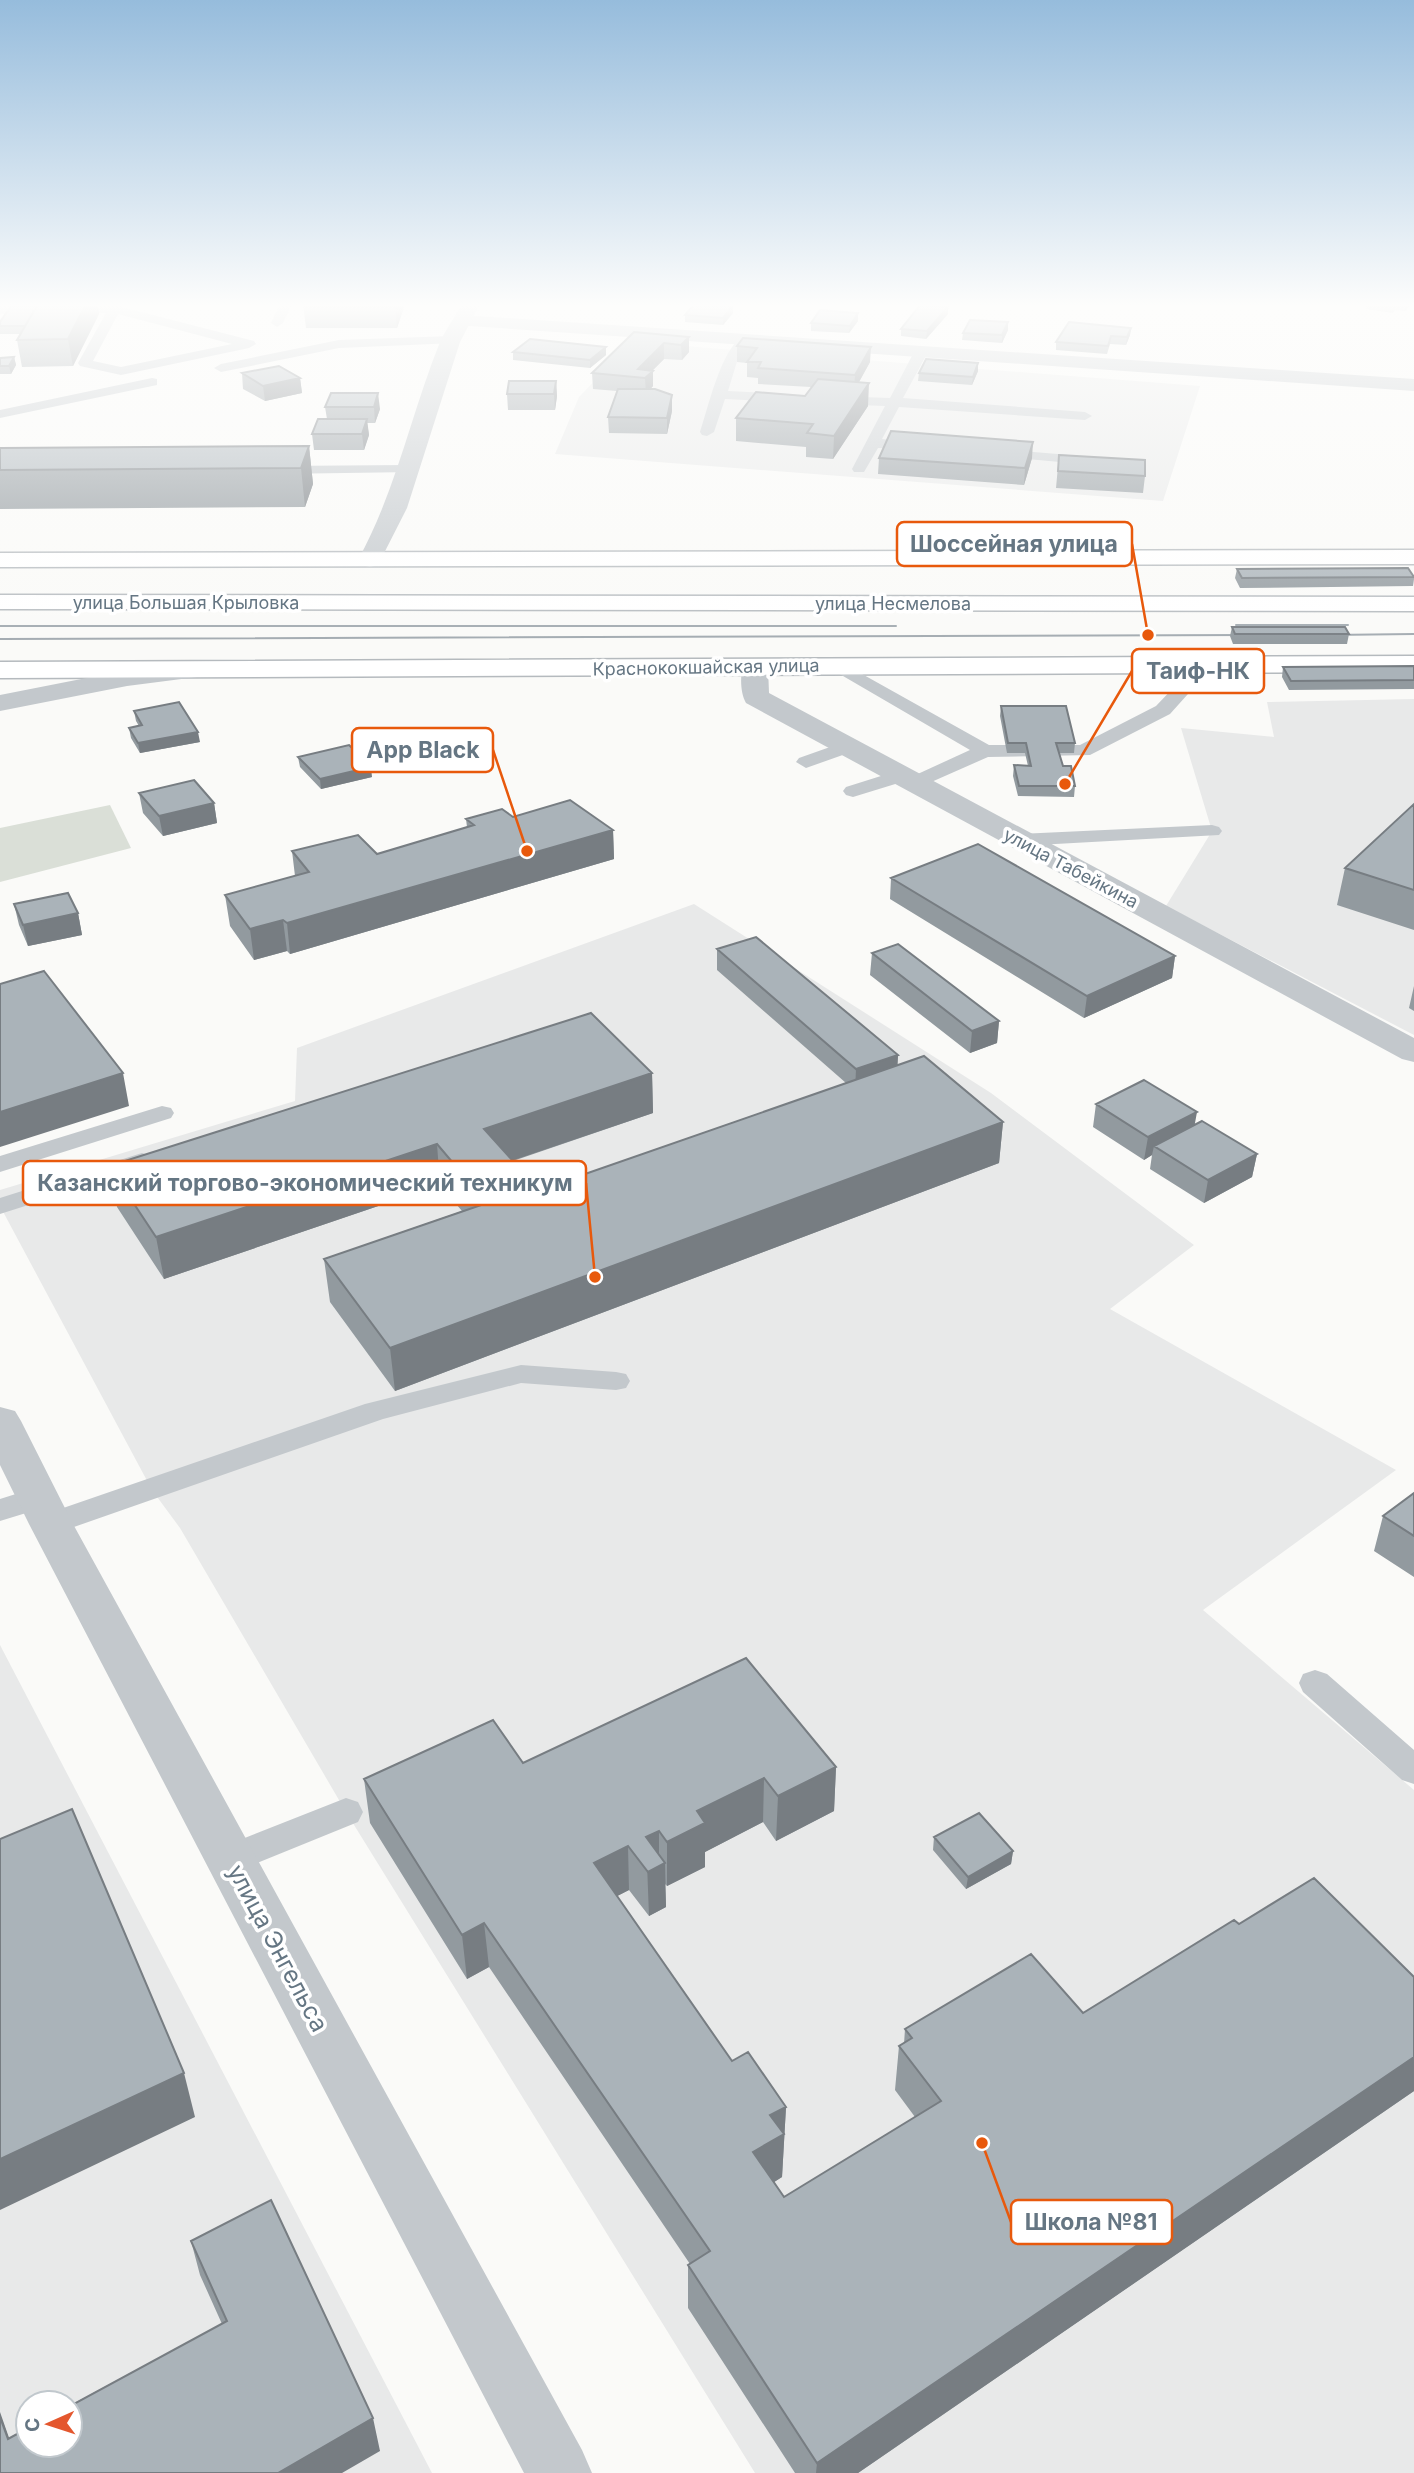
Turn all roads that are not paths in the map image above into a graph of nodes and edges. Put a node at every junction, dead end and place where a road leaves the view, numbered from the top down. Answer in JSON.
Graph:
{"nodes":[{"id":1,"x":425,"y":419,"type":"edge"},
{"id":2,"x":711,"y":419,"type":"edge"},
{"id":3,"x":886,"y":419,"type":"edge"},
{"id":4,"x":707,"y":432,"type":"dead end"},
{"id":5,"x":873,"y":443,"type":"junction"},
{"id":6,"x":942,"y":449,"type":"edge"},
{"id":7,"x":984,"y":452,"type":"edge"},
{"id":8,"x":1108,"y":463,"type":"edge"},
{"id":9,"x":408,"y":469,"type":"junction"},
{"id":10,"x":859,"y":469,"type":"dead end"},
{"id":11,"x":259,"y":471,"type":"edge"},
{"id":12,"x":1414,"y":558,"type":"edge"},
{"id":13,"x":0,"y":560,"type":"edge"},
{"id":14,"x":370,"y":560,"type":"junction"},
{"id":15,"x":0,"y":602,"type":"edge"},
{"id":16,"x":372,"y":602,"type":"joint"},
{"id":17,"x":1414,"y":604,"type":"edge"},
{"id":18,"x":1414,"y":664,"type":"edge"},
{"id":19,"x":838,"y":665,"type":"junction"},
{"id":20,"x":1205,"y":665,"type":"junction"},
{"id":21,"x":755,"y":667,"type":"junction"},
{"id":22,"x":0,"y":670,"type":"edge"},
{"id":23,"x":200,"y":670,"type":"junction"},
{"id":24,"x":0,"y":703,"type":"edge"},
{"id":25,"x":847,"y":747,"type":"junction"},
{"id":26,"x":985,"y":751,"type":"junction"},
{"id":27,"x":806,"y":762,"type":"dead end"},
{"id":28,"x":907,"y":780,"type":"junction"},
{"id":29,"x":853,"y":792,"type":"dead end"},
{"id":30,"x":1212,"y":831,"type":"dead end"},
{"id":31,"x":1019,"y":840,"type":"junction"},
{"id":32,"x":1414,"y":1052,"type":"edge"},
{"id":33,"x":162,"y":1114,"type":"dead end"},
{"id":34,"x":160,"y":1155,"type":"edge"},
{"id":35,"x":0,"y":1164,"type":"edge"},
{"id":36,"x":0,"y":1206,"type":"edge"},
{"id":37,"x":615,"y":1381,"type":"dead end"},
{"id":38,"x":0,"y":1421,"type":"edge"},
{"id":39,"x":30,"y":1511,"type":"edge"},
{"id":40,"x":1315,"y":1683,"type":"dead end"},
{"id":41,"x":1414,"y":1769,"type":"edge"},
{"id":42,"x":346,"y":1812,"type":"dead end"},
{"id":43,"x":230,"y":1859,"type":"junction"},
{"id":44,"x":559,"y":2473,"type":"edge"}],
"edges":[{"from":1,"to":9,"type":"street"},
{"from":2,"to":4,"type":"lane"},
{"from":3,"to":5,"type":"lane"},
{"from":5,"to":6,"type":"lane"},
{"from":5,"to":10,"type":"lane"},
{"from":7,"to":8,"type":"lane"},
{"from":9,"to":11,"type":"lane"},
{"from":9,"to":14,"type":"street"},
{"from":12,"to":14,"type":"main road"},
{"from":13,"to":14,"type":"main road"},
{"from":15,"to":16,"type":"main road","name":"улица Большая Крыловка"},
{"from":16,"to":17,"type":"main road","name":"улица Несмелова"},
{"from":18,"to":20,"type":"main road","name":"Краснококшайская улица"},
{"from":19,"to":20,"type":"main road","name":"Краснококшайская улица"},
{"from":19,"to":21,"type":"main road","name":"Краснококшайская улица"},
{"from":19,"to":26,"type":"lane"},
{"from":20,"to":26,"type":"lane"},
{"from":21,"to":23,"type":"main road","name":"Краснококшайская улица"},
{"from":21,"to":25,"type":"street","name":"улица Табейкина"},
{"from":22,"to":23,"type":"main road"},
{"from":23,"to":24,"type":"street","name":"Краснококшайская улица"},
{"from":25,"to":27,"type":"lane"},
{"from":25,"to":28,"type":"street","name":"улица Табейкина"},
{"from":26,"to":28,"type":"lane"},
{"from":28,"to":29,"type":"lane"},
{"from":28,"to":31,"type":"street","name":"улица Табейкина"},
{"from":30,"to":31,"type":"lane"},
{"from":31,"to":32,"type":"street","name":"улица Табейкина"},
{"from":33,"to":35,"type":"lane"},
{"from":34,"to":36,"type":"lane"},
{"from":37,"to":39,"type":"lane"},
{"from":38,"to":39,"type":"street","name":"улица Энгельса"},
{"from":39,"to":43,"type":"street","name":"улица Энгельса"},
{"from":40,"to":41,"type":"lane"},
{"from":42,"to":43,"type":"lane"},
{"from":43,"to":44,"type":"street","name":"улица Энгельса"}]}
